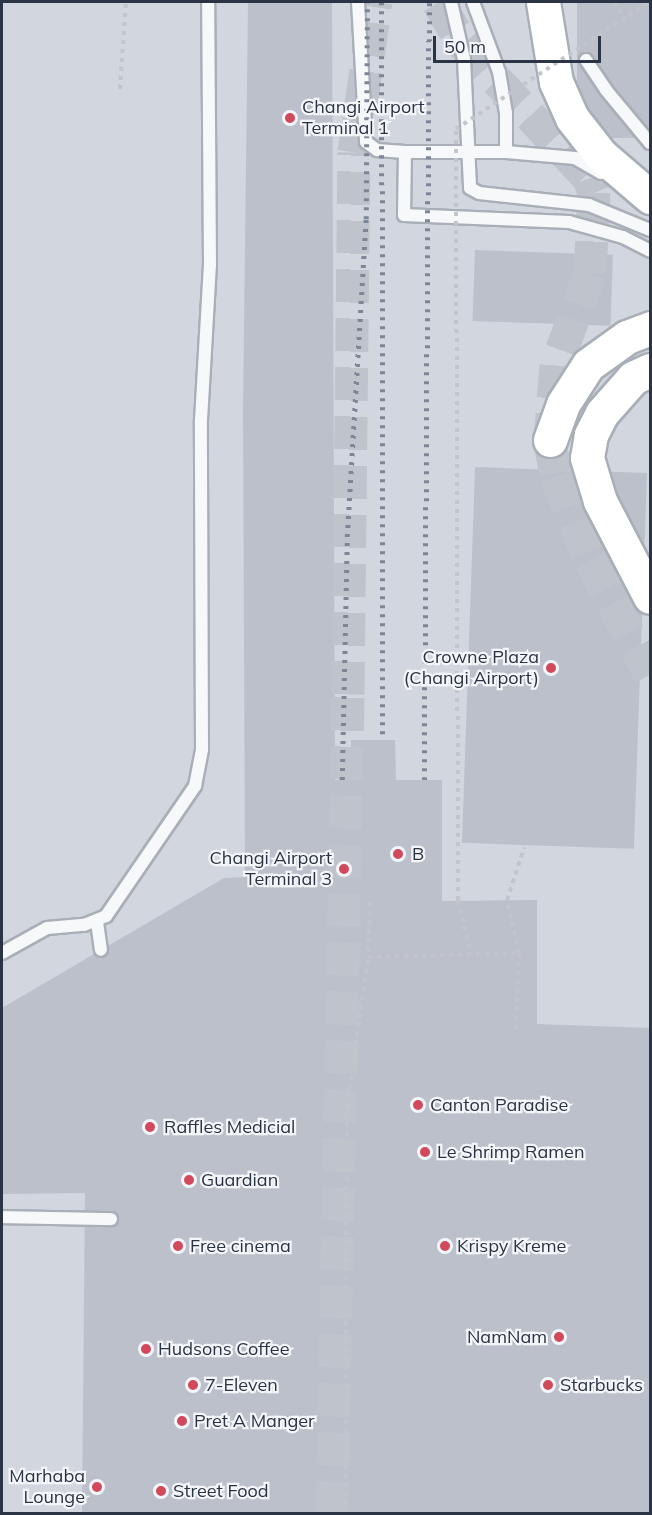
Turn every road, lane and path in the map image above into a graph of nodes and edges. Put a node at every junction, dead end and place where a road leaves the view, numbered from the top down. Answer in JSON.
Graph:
{"nodes":[{"id":1,"x":126,"y":2,"type":"edge"},
{"id":2,"x":208,"y":2,"type":"edge"},
{"id":3,"x":358,"y":2,"type":"edge"},
{"id":4,"x":451,"y":2,"type":"edge"},
{"id":5,"x":473,"y":2,"type":"edge"},
{"id":6,"x":543,"y":2,"type":"edge"},
{"id":7,"x":614,"y":2,"type":"edge"},
{"id":8,"x":650,"y":2,"type":"edge"},
{"id":9,"x":586,"y":60,"type":"dead end"},
{"id":10,"x":120,"y":88,"type":"dead end"},
{"id":11,"x":651,"y":143,"type":"edge"},
{"id":12,"x":405,"y":152,"type":"junction"},
{"id":13,"x":466,"y":152,"type":"junction"},
{"id":14,"x":506,"y":152,"type":"junction"},
{"id":15,"x":647,"y":195,"type":"edge"},
{"id":16,"x":651,"y":230,"type":"edge"},
{"id":17,"x":651,"y":251,"type":"edge"},
{"id":18,"x":651,"y":328,"type":"edge"},
{"id":19,"x":651,"y":370,"type":"edge"},
{"id":20,"x":550,"y":440,"type":"dead end"},
{"id":21,"x":651,"y":597,"type":"edge"},
{"id":22,"x":524,"y":848,"type":"dead end"},
{"id":23,"x":370,"y":902,"type":"dead end"},
{"id":24,"x":97,"y":922,"type":"junction"},
{"id":25,"x":101,"y":950,"type":"dead end"},
{"id":26,"x":2,"y":953,"type":"edge"},
{"id":27,"x":519,"y":953,"type":"junction"},
{"id":28,"x":471,"y":954,"type":"junction"},
{"id":29,"x":368,"y":957,"type":"junction"},
{"id":30,"x":516,"y":1029,"type":"dead end"},
{"id":31,"x":2,"y":1216,"type":"edge"},
{"id":32,"x":111,"y":1219,"type":"dead end"},
{"id":33,"x":346,"y":1514,"type":"edge"}],
"edges":[{"from":1,"to":10,"type":"path"},
{"from":2,"to":24,"type":"lane"},
{"from":3,"to":12,"type":"lane"},
{"from":4,"to":13,"type":"lane"},
{"from":5,"to":14,"type":"lane"},
{"from":6,"to":15,"type":"main road"},
{"from":7,"to":8,"type":"path"},
{"from":8,"to":28,"type":"path","bridge":true},
{"from":9,"to":11,"type":"lane"},
{"from":12,"to":13,"type":"lane"},
{"from":12,"to":17,"type":"lane"},
{"from":13,"to":14,"type":"lane"},
{"from":13,"to":16,"type":"lane"},
{"from":14,"to":15,"type":"lane"},
{"from":18,"to":20,"type":"main road"},
{"from":19,"to":21,"type":"main road"},
{"from":22,"to":27,"type":"path"},
{"from":23,"to":29,"type":"path"},
{"from":24,"to":25,"type":"lane"},
{"from":24,"to":26,"type":"lane"},
{"from":27,"to":28,"type":"path"},
{"from":27,"to":30,"type":"path"},
{"from":28,"to":29,"type":"path"},
{"from":29,"to":33,"type":"path"},
{"from":31,"to":32,"type":"lane"}]}
